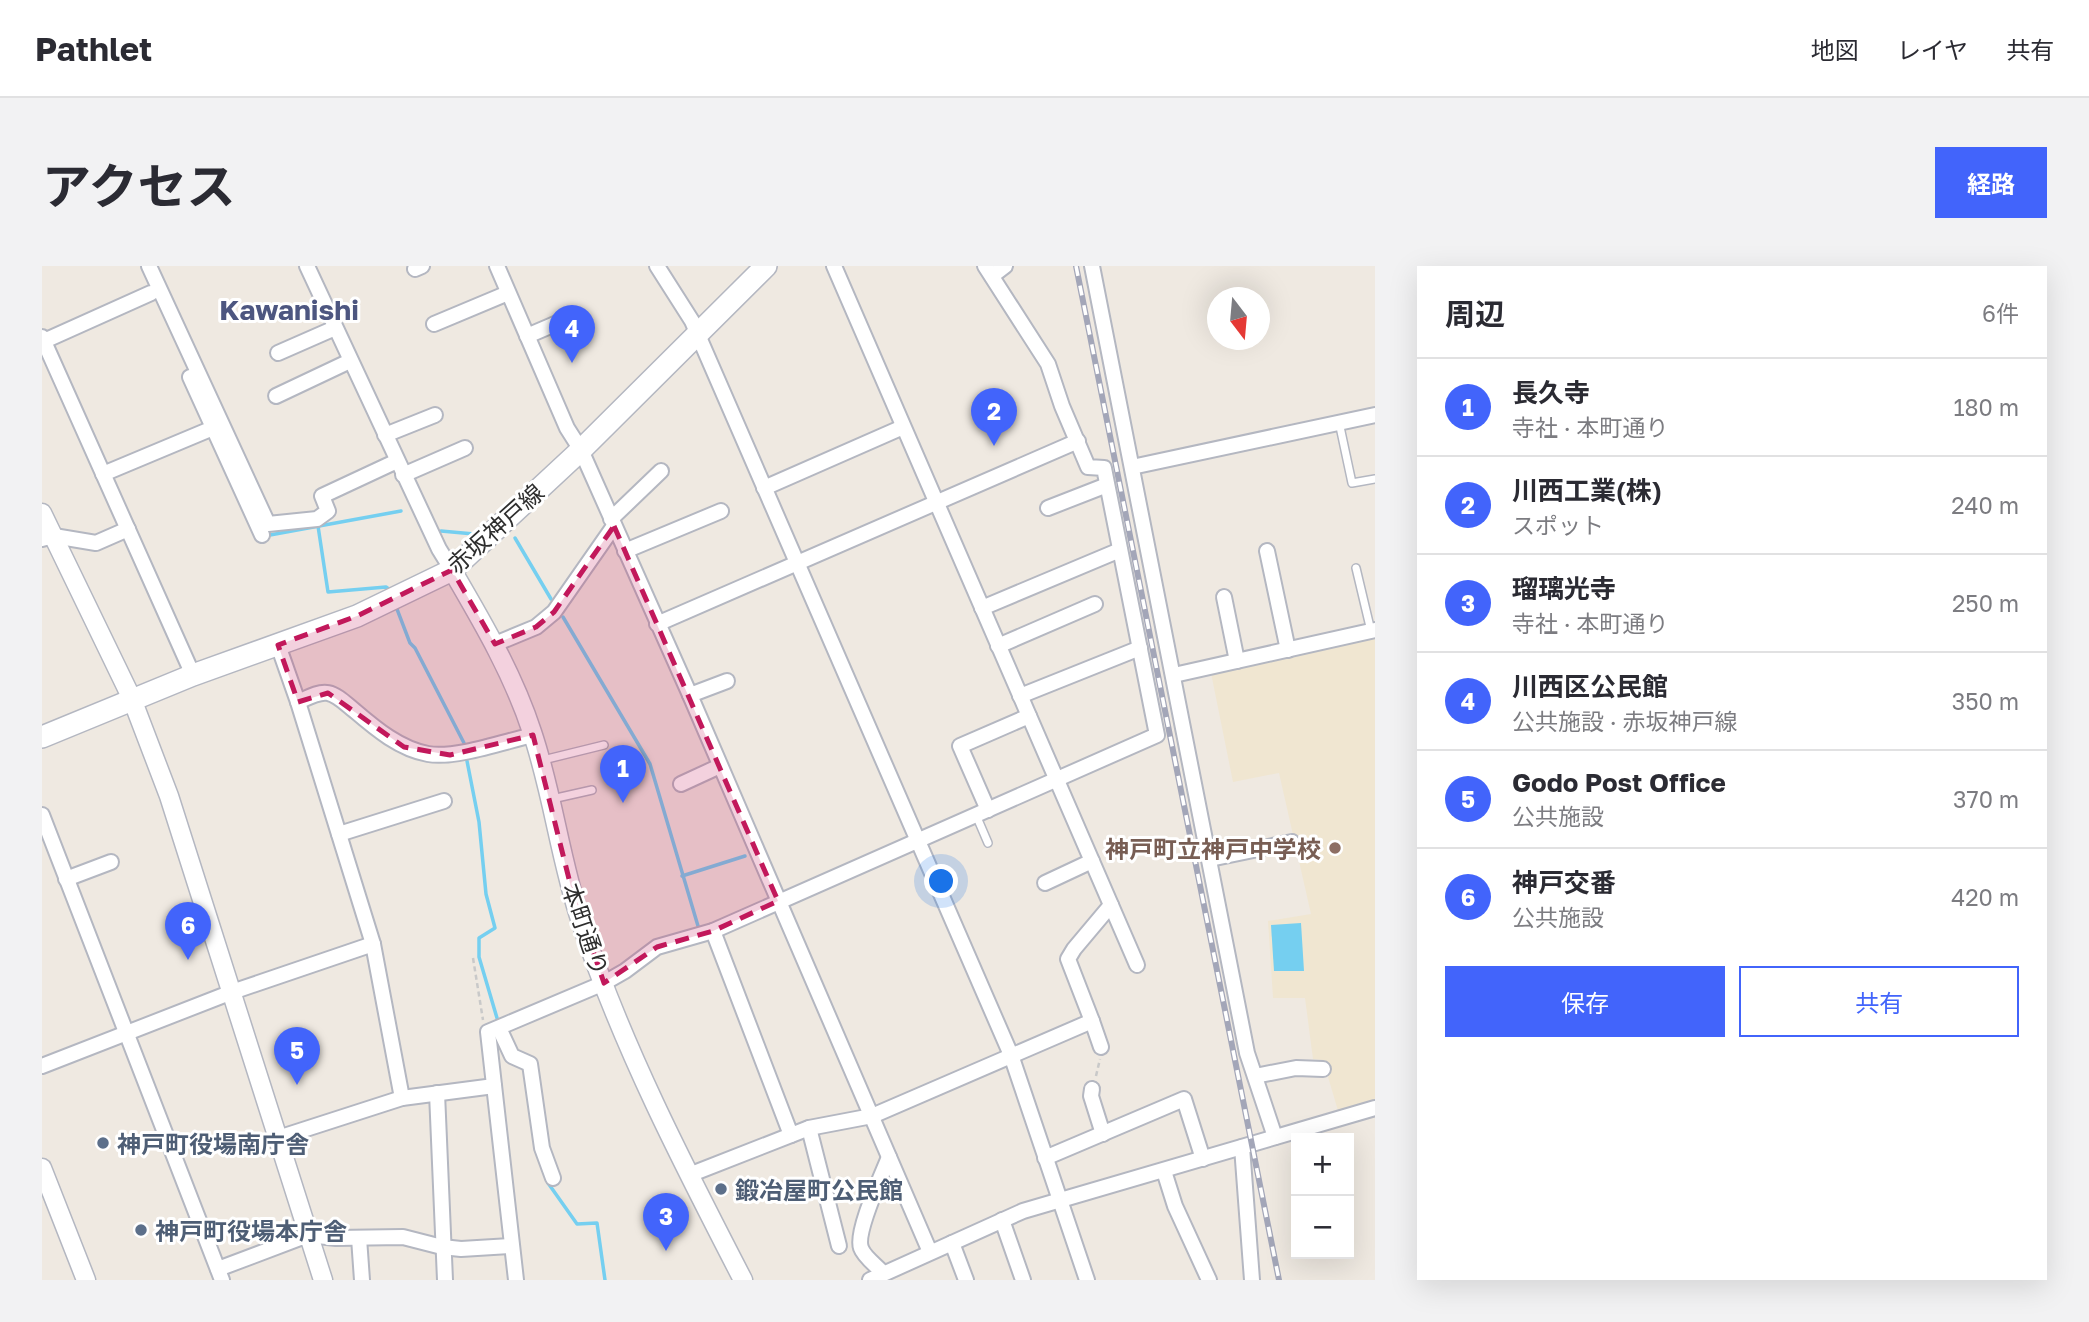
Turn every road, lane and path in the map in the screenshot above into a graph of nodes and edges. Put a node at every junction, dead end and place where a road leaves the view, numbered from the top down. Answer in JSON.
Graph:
{"nodes":[{"id":1,"x":139,"y":266,"type":"edge"},
{"id":2,"x":149,"y":266,"type":"edge"},
{"id":3,"x":307,"y":266,"type":"edge"},
{"id":4,"x":497,"y":266,"type":"edge"},
{"id":5,"x":657,"y":266,"type":"edge"},
{"id":6,"x":766,"y":266,"type":"edge"},
{"id":7,"x":834,"y":266,"type":"edge"},
{"id":8,"x":1005,"y":266,"type":"edge"},
{"id":9,"x":1092,"y":266,"type":"edge"},
{"id":10,"x":988,"y":271,"type":"edge"},
{"id":11,"x":151,"y":293,"type":"junction"},
{"id":12,"x":509,"y":293,"type":"junction"},
{"id":13,"x":569,"y":318,"type":"dead end"},
{"id":14,"x":434,"y":324,"type":"dead end"},
{"id":15,"x":335,"y":328,"type":"junction"},
{"id":16,"x":698,"y":334,"type":"junction"},
{"id":17,"x":527,"y":336,"type":"junction"},
{"id":18,"x":43,"y":339,"type":"edge"},
{"id":19,"x":278,"y":353,"type":"dead end"},
{"id":20,"x":350,"y":361,"type":"junction"},
{"id":21,"x":276,"y":397,"type":"dead end"},
{"id":22,"x":435,"y":415,"type":"dead end"},
{"id":23,"x":1375,"y":415,"type":"edge"},
{"id":24,"x":1339,"y":422,"type":"junction"},
{"id":25,"x":903,"y":427,"type":"junction"},
{"id":26,"x":213,"y":428,"type":"junction"},
{"id":27,"x":385,"y":435,"type":"junction"},
{"id":28,"x":1078,"y":441,"type":"junction"},
{"id":29,"x":465,"y":448,"type":"dead end"},
{"id":30,"x":581,"y":450,"type":"junction"},
{"id":31,"x":1132,"y":467,"type":"junction"},
{"id":32,"x":400,"y":468,"type":"junction"},
{"id":33,"x":661,"y":471,"type":"dead end"},
{"id":34,"x":103,"y":474,"type":"junction"},
{"id":35,"x":1375,"y":479,"type":"edge"},
{"id":36,"x":1107,"y":485,"type":"junction"},
{"id":37,"x":764,"y":488,"type":"junction"},
{"id":38,"x":936,"y":503,"type":"junction"},
{"id":39,"x":1048,"y":508,"type":"dead end"},
{"id":40,"x":721,"y":511,"type":"dead end"},
{"id":41,"x":42,"y":513,"type":"edge"},
{"id":42,"x":613,"y":523,"type":"junction"},
{"id":43,"x":128,"y":529,"type":"junction"},
{"id":44,"x":262,"y":535,"type":"dead end"},
{"id":45,"x":48,"y":537,"type":"edge"},
{"id":46,"x":1120,"y":550,"type":"junction"},
{"id":47,"x":625,"y":551,"type":"junction"},
{"id":48,"x":1267,"y":551,"type":"dead end"},
{"id":49,"x":796,"y":564,"type":"junction"},
{"id":50,"x":1356,"y":568,"type":"dead end"},
{"id":51,"x":452,"y":570,"type":"junction"},
{"id":52,"x":1224,"y":597,"type":"dead end"},
{"id":53,"x":1095,"y":604,"type":"dead end"},
{"id":54,"x":982,"y":608,"type":"junction"},
{"id":55,"x":657,"y":624,"type":"junction"},
{"id":56,"x":1373,"y":630,"type":"edge"},
{"id":57,"x":495,"y":644,"type":"junction"},
{"id":58,"x":278,"y":645,"type":"junction"},
{"id":59,"x":998,"y":646,"type":"junction"},
{"id":60,"x":1140,"y":648,"type":"junction"},
{"id":61,"x":1288,"y":650,"type":"junction"},
{"id":62,"x":1237,"y":661,"type":"junction"},
{"id":63,"x":193,"y":675,"type":"junction"},
{"id":64,"x":1174,"y":675,"type":"junction"},
{"id":65,"x":727,"y":681,"type":"dead end"},
{"id":66,"x":690,"y":695,"type":"junction"},
{"id":67,"x":1020,"y":696,"type":"junction"},
{"id":68,"x":132,"y":699,"type":"junction"},
{"id":69,"x":298,"y":702,"type":"junction"},
{"id":70,"x":1029,"y":716,"type":"junction"},
{"id":71,"x":533,"y":734,"type":"junction"},
{"id":72,"x":42,"y":737,"type":"edge"},
{"id":73,"x":604,"y":745,"type":"dead end"},
{"id":74,"x":540,"y":761,"type":"junction"},
{"id":75,"x":720,"y":766,"type":"junction"},
{"id":76,"x":1057,"y":781,"type":"junction"},
{"id":77,"x":681,"y":784,"type":"dead end"},
{"id":78,"x":592,"y":790,"type":"dead end"},
{"id":79,"x":550,"y":799,"type":"junction"},
{"id":80,"x":444,"y":801,"type":"dead end"},
{"id":81,"x":982,"y":813,"type":"junction"},
{"id":82,"x":42,"y":815,"type":"edge"},
{"id":83,"x":339,"y":834,"type":"junction"},
{"id":84,"x":916,"y":841,"type":"junction"},
{"id":85,"x":1292,"y":842,"type":"dead end"},
{"id":86,"x":988,"y":843,"type":"dead end"},
{"id":87,"x":1210,"y":859,"type":"junction"},
{"id":88,"x":1092,"y":861,"type":"junction"},
{"id":89,"x":111,"y":862,"type":"dead end"},
{"id":90,"x":66,"y":879,"type":"junction"},
{"id":91,"x":1045,"y":883,"type":"dead end"},
{"id":92,"x":778,"y":901,"type":"junction"},
{"id":93,"x":1111,"y":905,"type":"junction"},
{"id":94,"x":713,"y":931,"type":"junction"},
{"id":95,"x":373,"y":944,"type":"junction"},
{"id":96,"x":473,"y":958,"type":"dead end"},
{"id":97,"x":1137,"y":965,"type":"dead end"},
{"id":98,"x":604,"y":983,"type":"junction"},
{"id":99,"x":232,"y":992,"type":"junction"},
{"id":100,"x":1092,"y":1021,"type":"junction"},
{"id":101,"x":494,"y":1030,"type":"junction"},
{"id":102,"x":125,"y":1034,"type":"junction"},
{"id":103,"x":1101,"y":1047,"type":"joint"},
{"id":104,"x":1011,"y":1055,"type":"junction"},
{"id":105,"x":42,"y":1066,"type":"edge"},
{"id":106,"x":1323,"y":1069,"type":"dead end"},
{"id":107,"x":1255,"y":1076,"type":"junction"},
{"id":108,"x":494,"y":1086,"type":"junction"},
{"id":109,"x":1091,"y":1089,"type":"joint"},
{"id":110,"x":437,"y":1093,"type":"junction"},
{"id":111,"x":402,"y":1098,"type":"junction"},
{"id":112,"x":1375,"y":1108,"type":"edge"},
{"id":113,"x":872,"y":1116,"type":"junction"},
{"id":114,"x":809,"y":1128,"type":"junction"},
{"id":115,"x":1103,"y":1134,"type":"junction"},
{"id":116,"x":791,"y":1135,"type":"junction"},
{"id":117,"x":1275,"y":1137,"type":"junction"},
{"id":118,"x":278,"y":1138,"type":"junction"},
{"id":119,"x":1242,"y":1147,"type":"junction"},
{"id":120,"x":889,"y":1157,"type":"junction"},
{"id":121,"x":1045,"y":1158,"type":"junction"},
{"id":122,"x":1203,"y":1159,"type":"junction"},
{"id":123,"x":42,"y":1168,"type":"edge"},
{"id":124,"x":1164,"y":1171,"type":"junction"},
{"id":125,"x":689,"y":1175,"type":"junction"},
{"id":126,"x":553,"y":1178,"type":"dead end"},
{"id":127,"x":1059,"y":1201,"type":"junction"},
{"id":128,"x":1002,"y":1220,"type":"junction"},
{"id":129,"x":308,"y":1235,"type":"junction"},
{"id":130,"x":359,"y":1238,"type":"junction"},
{"id":131,"x":952,"y":1243,"type":"junction"},
{"id":132,"x":511,"y":1246,"type":"junction"},
{"id":133,"x":839,"y":1246,"type":"dead end"},
{"id":134,"x":442,"y":1247,"type":"junction"},
{"id":135,"x":930,"y":1252,"type":"junction"},
{"id":136,"x":220,"y":1274,"type":"edge"},
{"id":137,"x":877,"y":1277,"type":"edge"},
{"id":138,"x":86,"y":1280,"type":"edge"},
{"id":139,"x":323,"y":1280,"type":"edge"},
{"id":140,"x":362,"y":1280,"type":"edge"},
{"id":141,"x":445,"y":1280,"type":"edge"},
{"id":142,"x":516,"y":1280,"type":"edge"},
{"id":143,"x":743,"y":1280,"type":"edge"},
{"id":144,"x":966,"y":1280,"type":"edge"},
{"id":145,"x":1023,"y":1280,"type":"edge"},
{"id":146,"x":1087,"y":1280,"type":"edge"},
{"id":147,"x":1209,"y":1280,"type":"edge"},
{"id":148,"x":1252,"y":1280,"type":"edge"}],
"edges":[{"from":1,"to":11,"type":"street"},
{"from":2,"to":32,"type":"street"},
{"from":3,"to":15,"type":"street"},
{"from":4,"to":12,"type":"street"},
{"from":5,"to":16,"type":"street"},
{"from":6,"to":16,"type":"main road","name":"赤坂神戸線"},
{"from":7,"to":25,"type":"street"},
{"from":8,"to":10,"type":"street"},
{"from":9,"to":31,"type":"street"},
{"from":10,"to":28,"type":"street"},
{"from":11,"to":18,"type":"street"},
{"from":11,"to":26,"type":"street"},
{"from":12,"to":14,"type":"street"},
{"from":12,"to":17,"type":"street"},
{"from":13,"to":17,"type":"street"},
{"from":15,"to":19,"type":"street"},
{"from":15,"to":20,"type":"street"},
{"from":16,"to":30,"type":"main road","name":"赤坂神戸線"},
{"from":16,"to":37,"type":"street"},
{"from":17,"to":30,"type":"street"},
{"from":18,"to":34,"type":"street"},
{"from":20,"to":21,"type":"street"},
{"from":20,"to":27,"type":"street"},
{"from":22,"to":27,"type":"street"},
{"from":23,"to":24,"type":"street"},
{"from":24,"to":31,"type":"street"},
{"from":24,"to":35,"type":"lane"},
{"from":25,"to":37,"type":"street"},
{"from":25,"to":38,"type":"street"},
{"from":26,"to":34,"type":"street"},
{"from":26,"to":44,"type":"street"},
{"from":27,"to":32,"type":"street"},
{"from":28,"to":36,"type":"street"},
{"from":28,"to":38,"type":"street"},
{"from":29,"to":32,"type":"street"},
{"from":30,"to":42,"type":"street"},
{"from":30,"to":51,"type":"main road","name":"赤坂神戸線"},
{"from":31,"to":64,"type":"street"},
{"from":32,"to":51,"type":"street"},
{"from":33,"to":42,"type":"street"},
{"from":34,"to":43,"type":"street"},
{"from":36,"to":39,"type":"street"},
{"from":36,"to":46,"type":"street"},
{"from":37,"to":49,"type":"street"},
{"from":38,"to":49,"type":"street"},
{"from":38,"to":54,"type":"street"},
{"from":40,"to":47,"type":"street"},
{"from":41,"to":45,"type":"street"},
{"from":42,"to":47,"type":"street"},
{"from":42,"to":57,"type":"street"},
{"from":43,"to":45,"type":"street"},
{"from":43,"to":63,"type":"street"},
{"from":45,"to":68,"type":"street"},
{"from":46,"to":54,"type":"street"},
{"from":46,"to":60,"type":"street"},
{"from":47,"to":55,"type":"street"},
{"from":48,"to":61,"type":"street"},
{"from":49,"to":55,"type":"street"},
{"from":49,"to":84,"type":"street"},
{"from":50,"to":56,"type":"lane"},
{"from":51,"to":57,"type":"street","name":"本町通り"},
{"from":51,"to":58,"type":"main road","name":"赤坂神戸線"},
{"from":52,"to":62,"type":"street"},
{"from":53,"to":59,"type":"street"},
{"from":54,"to":59,"type":"street"},
{"from":55,"to":66,"type":"street"},
{"from":56,"to":61,"type":"street"},
{"from":57,"to":71,"type":"street","name":"本町通り"},
{"from":58,"to":63,"type":"main road","name":"赤坂神戸線"},
{"from":58,"to":69,"type":"street"},
{"from":59,"to":67,"type":"street"},
{"from":60,"to":67,"type":"street"},
{"from":60,"to":76,"type":"street"},
{"from":61,"to":62,"type":"street"},
{"from":62,"to":64,"type":"street"},
{"from":63,"to":68,"type":"main road","name":"赤坂神戸線"},
{"from":64,"to":87,"type":"street"},
{"from":65,"to":66,"type":"street"},
{"from":66,"to":75,"type":"street"},
{"from":67,"to":70,"type":"street"},
{"from":68,"to":72,"type":"main road","name":"赤坂神戸線"},
{"from":68,"to":99,"type":"street"},
{"from":69,"to":71,"type":"street"},
{"from":69,"to":83,"type":"street"},
{"from":70,"to":76,"type":"street"},
{"from":70,"to":81,"type":"street"},
{"from":71,"to":74,"type":"street","name":"本町通り"},
{"from":73,"to":74,"type":"lane"},
{"from":74,"to":79,"type":"street","name":"本町通り"},
{"from":75,"to":77,"type":"street"},
{"from":75,"to":92,"type":"street"},
{"from":76,"to":81,"type":"street"},
{"from":76,"to":88,"type":"street"},
{"from":78,"to":79,"type":"lane"},
{"from":79,"to":98,"type":"street","name":"本町通り"},
{"from":80,"to":83,"type":"street"},
{"from":81,"to":84,"type":"street"},
{"from":81,"to":86,"type":"lane"},
{"from":82,"to":90,"type":"street"},
{"from":83,"to":95,"type":"street"},
{"from":84,"to":92,"type":"street"},
{"from":84,"to":104,"type":"street"},
{"from":85,"to":87,"type":"street"},
{"from":87,"to":107,"type":"street"},
{"from":88,"to":91,"type":"street"},
{"from":88,"to":93,"type":"street"},
{"from":89,"to":90,"type":"street"},
{"from":90,"to":102,"type":"street"},
{"from":92,"to":94,"type":"street"},
{"from":92,"to":113,"type":"street"},
{"from":93,"to":97,"type":"street"},
{"from":93,"to":100,"type":"street"},
{"from":94,"to":98,"type":"street"},
{"from":94,"to":116,"type":"street"},
{"from":95,"to":99,"type":"street"},
{"from":95,"to":111,"type":"street"},
{"from":96,"to":101,"type":"path"},
{"from":98,"to":101,"type":"street"},
{"from":98,"to":125,"type":"street","name":"本町通り"},
{"from":99,"to":102,"type":"street"},
{"from":99,"to":118,"type":"street"},
{"from":100,"to":103,"type":"street"},
{"from":100,"to":104,"type":"street"},
{"from":101,"to":108,"type":"street"},
{"from":101,"to":126,"type":"street"},
{"from":102,"to":105,"type":"street"},
{"from":102,"to":136,"type":"street"},
{"from":103,"to":109,"type":"path"},
{"from":104,"to":113,"type":"street"},
{"from":104,"to":121,"type":"street"},
{"from":106,"to":107,"type":"street"},
{"from":107,"to":117,"type":"street"},
{"from":108,"to":110,"type":"street"},
{"from":108,"to":132,"type":"street"},
{"from":109,"to":115,"type":"street"},
{"from":110,"to":111,"type":"street"},
{"from":110,"to":134,"type":"street"},
{"from":111,"to":118,"type":"street"},
{"from":112,"to":117,"type":"street"},
{"from":113,"to":114,"type":"street"},
{"from":113,"to":120,"type":"street"},
{"from":114,"to":116,"type":"street"},
{"from":114,"to":133,"type":"street"},
{"from":115,"to":121,"type":"street"},
{"from":115,"to":122,"type":"street"},
{"from":116,"to":125,"type":"street"},
{"from":117,"to":119,"type":"street"},
{"from":118,"to":129,"type":"street"},
{"from":119,"to":122,"type":"street"},
{"from":119,"to":148,"type":"street"},
{"from":120,"to":135,"type":"street"},
{"from":120,"to":137,"type":"street"},
{"from":121,"to":127,"type":"street"},
{"from":122,"to":124,"type":"street"},
{"from":123,"to":138,"type":"street"},
{"from":124,"to":127,"type":"street"},
{"from":124,"to":147,"type":"street"},
{"from":125,"to":143,"type":"street","name":"本町通り"},
{"from":127,"to":128,"type":"street"},
{"from":127,"to":146,"type":"street"},
{"from":128,"to":131,"type":"street"},
{"from":128,"to":145,"type":"street"},
{"from":129,"to":130,"type":"street"},
{"from":129,"to":136,"type":"street"},
{"from":129,"to":139,"type":"street"},
{"from":130,"to":134,"type":"street"},
{"from":130,"to":140,"type":"street"},
{"from":131,"to":135,"type":"street"},
{"from":131,"to":144,"type":"street"},
{"from":132,"to":134,"type":"street"},
{"from":132,"to":142,"type":"street"},
{"from":134,"to":141,"type":"street"},
{"from":135,"to":137,"type":"street"}]}
